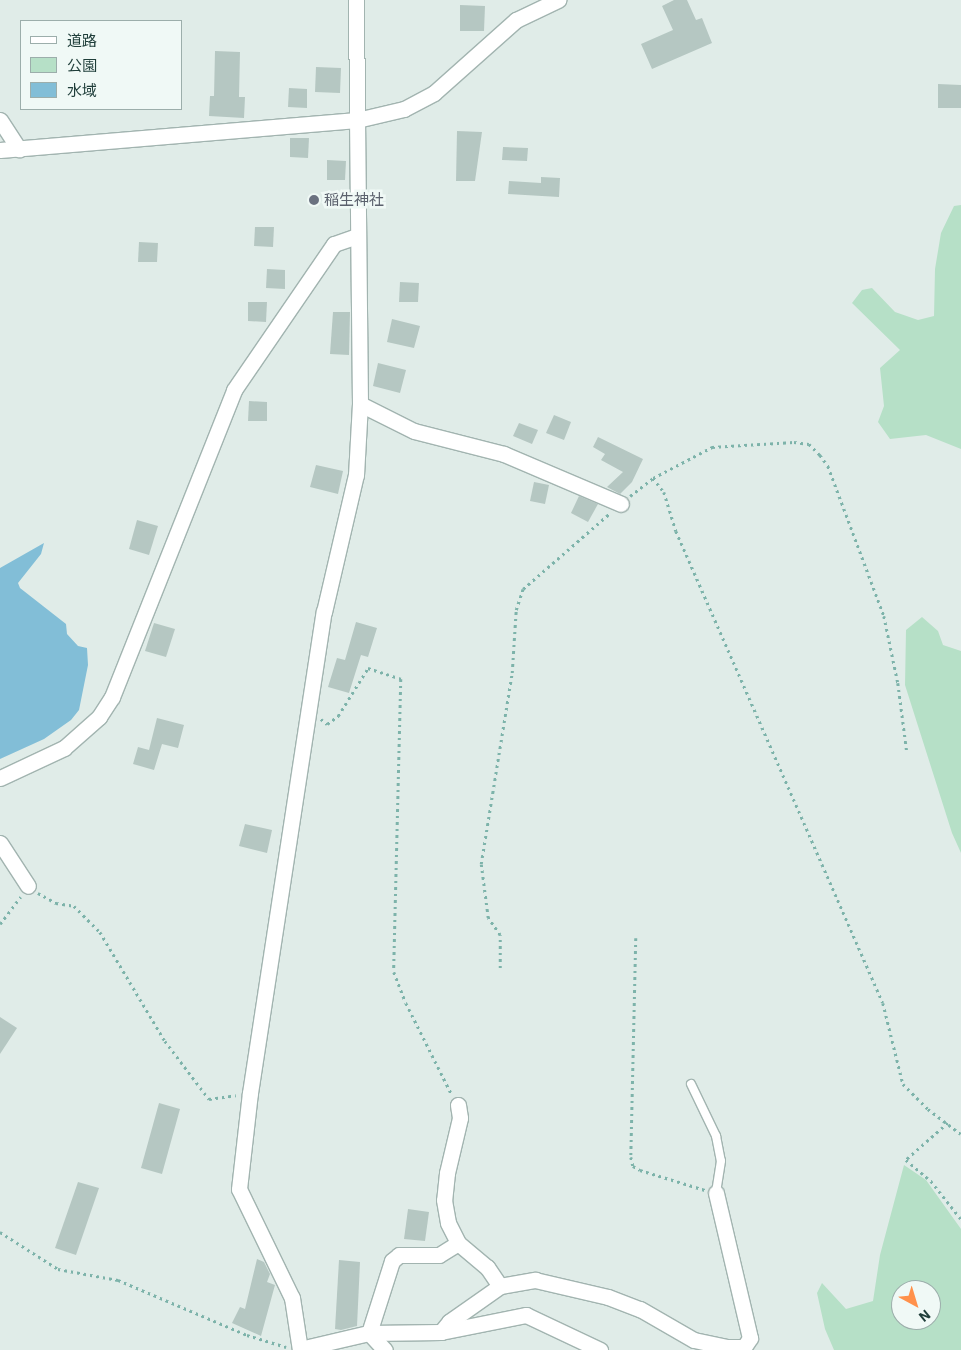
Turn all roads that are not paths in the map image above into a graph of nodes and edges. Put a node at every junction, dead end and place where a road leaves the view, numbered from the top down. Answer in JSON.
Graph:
{"nodes":[{"id":1,"x":356,"y":0,"type":"edge"},
{"id":2,"x":558,"y":0,"type":"edge"},
{"id":3,"x":0,"y":120,"type":"edge"},
{"id":4,"x":357,"y":120,"type":"junction"},
{"id":5,"x":19,"y":149,"type":"junction"},
{"id":6,"x":0,"y":150,"type":"edge"},
{"id":7,"x":357,"y":236,"type":"junction"},
{"id":8,"x":360,"y":404,"type":"junction"},
{"id":9,"x":621,"y":504,"type":"road end"},
{"id":10,"x":0,"y":778,"type":"edge"},
{"id":11,"x":0,"y":843,"type":"edge"},
{"id":12,"x":28,"y":886,"type":"road end"},
{"id":13,"x":692,"y":1084,"type":"dead end"},
{"id":14,"x":458,"y":1105,"type":"road end"},
{"id":15,"x":716,"y":1193,"type":"joint"},
{"id":16,"x":458,"y":1243,"type":"junction"},
{"id":17,"x":500,"y":1286,"type":"junction"},
{"id":18,"x":441,"y":1332,"type":"junction"},
{"id":19,"x":369,"y":1333,"type":"junction"},
{"id":20,"x":300,"y":1350,"type":"edge"},
{"id":21,"x":385,"y":1350,"type":"edge"},
{"id":22,"x":600,"y":1350,"type":"edge"}],
"edges":[{"from":1,"to":4,"type":"street"},
{"from":2,"to":4,"type":"street"},
{"from":3,"to":5,"type":"street"},
{"from":4,"to":5,"type":"street"},
{"from":4,"to":7,"type":"street"},
{"from":5,"to":6,"type":"street"},
{"from":7,"to":8,"type":"street"},
{"from":7,"to":10,"type":"street"},
{"from":8,"to":9,"type":"street"},
{"from":8,"to":20,"type":"street"},
{"from":11,"to":12,"type":"street"},
{"from":13,"to":15,"type":"lane"},
{"from":14,"to":16,"type":"street"},
{"from":15,"to":17,"type":"street"},
{"from":16,"to":17,"type":"street"},
{"from":16,"to":19,"type":"street"},
{"from":17,"to":18,"type":"street"},
{"from":18,"to":19,"type":"street"},
{"from":18,"to":22,"type":"street"},
{"from":19,"to":20,"type":"street"},
{"from":19,"to":21,"type":"street"}]}
